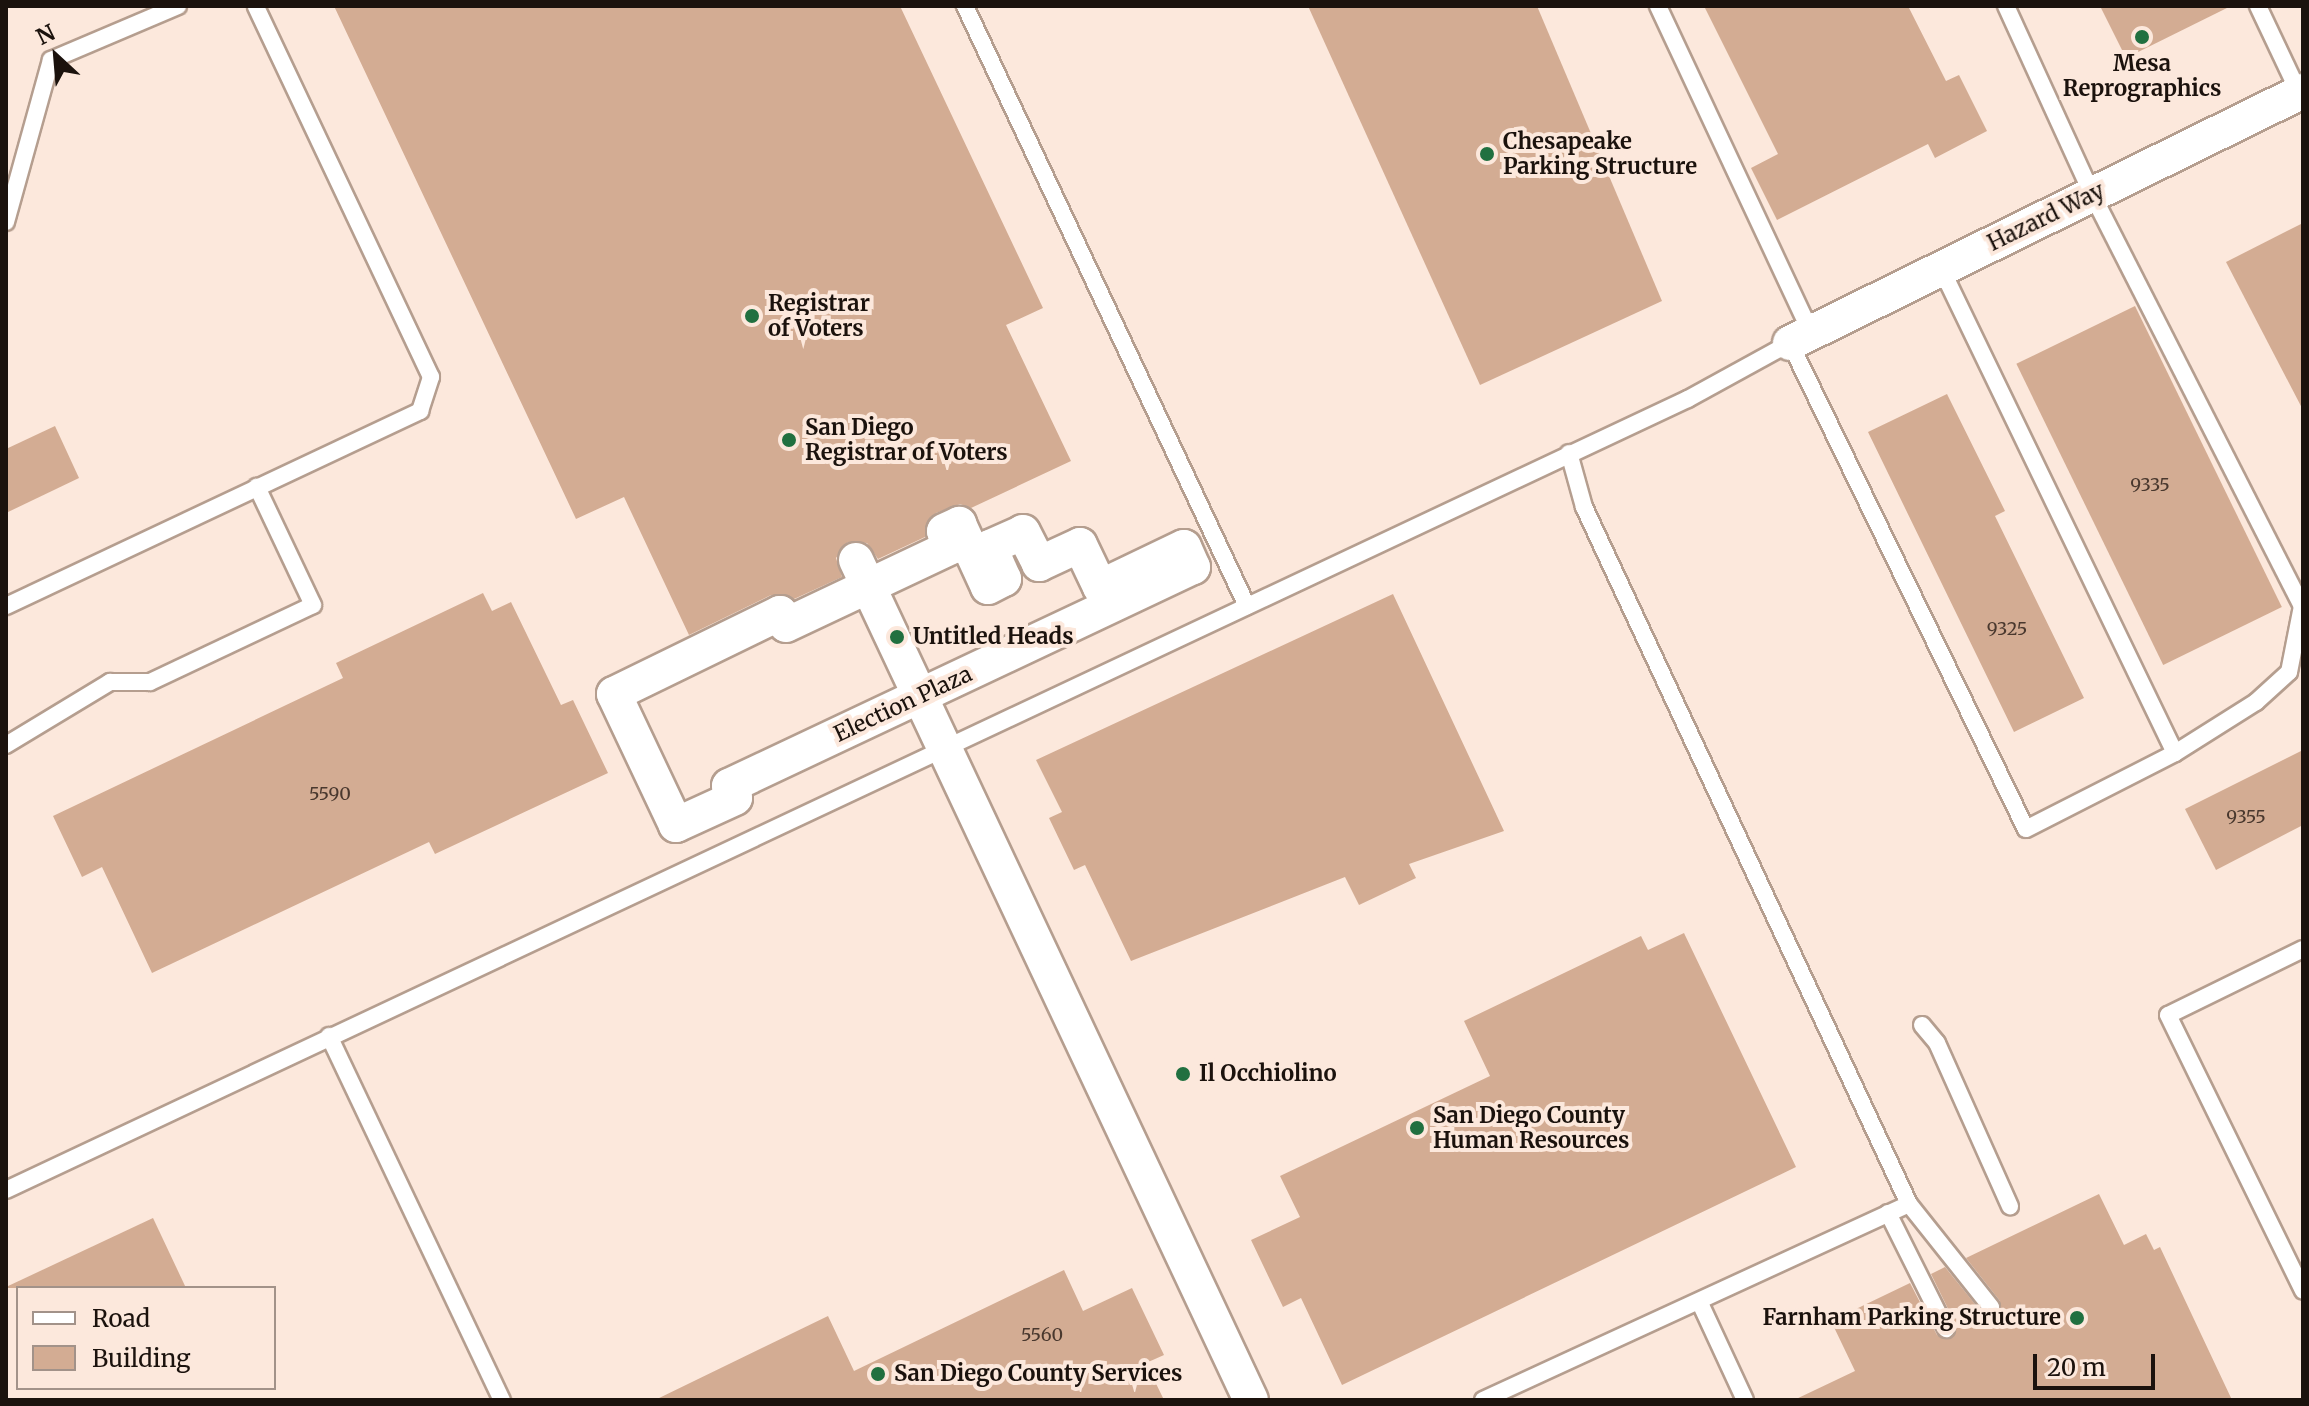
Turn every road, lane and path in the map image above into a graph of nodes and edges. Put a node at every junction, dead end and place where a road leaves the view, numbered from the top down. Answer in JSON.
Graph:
{"nodes":[{"id":1,"x":178,"y":6,"type":"edge"},
{"id":2,"x":256,"y":6,"type":"edge"},
{"id":3,"x":965,"y":6,"type":"edge"},
{"id":4,"x":1658,"y":6,"type":"edge"},
{"id":5,"x":2006,"y":6,"type":"edge"},
{"id":6,"x":2258,"y":6,"type":"edge"},
{"id":7,"x":2302,"y":94,"type":"edge"},
{"id":8,"x":2092,"y":194,"type":"junction"},
{"id":9,"x":6,"y":222,"type":"edge"},
{"id":10,"x":1941,"y":268,"type":"junction"},
{"id":11,"x":1800,"y":337,"type":"junction"},
{"id":12,"x":1569,"y":453,"type":"junction"},
{"id":13,"x":257,"y":487,"type":"junction"},
{"id":14,"x":862,"y":573,"type":"junction"},
{"id":15,"x":6,"y":606,"type":"edge"},
{"id":16,"x":1247,"y":606,"type":"junction"},
{"id":17,"x":922,"y":695,"type":"junction"},
{"id":18,"x":6,"y":745,"type":"edge"},
{"id":19,"x":946,"y":746,"type":"junction"},
{"id":20,"x":2175,"y":753,"type":"junction"},
{"id":21,"x":2303,"y":949,"type":"edge"},
{"id":22,"x":1922,"y":1025,"type":"dead end"},
{"id":23,"x":329,"y":1036,"type":"junction"},
{"id":24,"x":6,"y":1190,"type":"edge"},
{"id":25,"x":1909,"y":1204,"type":"junction"},
{"id":26,"x":2010,"y":1206,"type":"dead end"},
{"id":27,"x":1888,"y":1213,"type":"junction"},
{"id":28,"x":2303,"y":1291,"type":"edge"},
{"id":29,"x":1700,"y":1303,"type":"junction"},
{"id":30,"x":1991,"y":1307,"type":"dead end"},
{"id":31,"x":1946,"y":1329,"type":"dead end"},
{"id":32,"x":502,"y":1400,"type":"edge"},
{"id":33,"x":1251,"y":1400,"type":"edge"},
{"id":34,"x":1483,"y":1400,"type":"edge"},
{"id":35,"x":1745,"y":1400,"type":"edge"}],
"edges":[{"from":1,"to":9,"type":"lane"},
{"from":2,"to":13,"type":"lane"},
{"from":3,"to":16,"type":"lane"},
{"from":4,"to":11,"type":"lane"},
{"from":5,"to":8,"type":"lane"},
{"from":6,"to":7,"type":"lane"},
{"from":7,"to":8,"type":"street","name":"Hazard Way"},
{"from":8,"to":10,"type":"street","name":"Hazard Way"},
{"from":8,"to":20,"type":"lane"},
{"from":10,"to":11,"type":"street","name":"Hazard Way"},
{"from":10,"to":20,"type":"lane"},
{"from":11,"to":12,"type":"lane"},
{"from":11,"to":20,"type":"lane"},
{"from":12,"to":16,"type":"lane"},
{"from":12,"to":25,"type":"lane"},
{"from":13,"to":15,"type":"lane"},
{"from":13,"to":18,"type":"lane"},
{"from":14,"to":17,"type":"street"},
{"from":14,"to":17,"type":"street","name":"Election Plaza"},
{"from":14,"to":17,"type":"street","name":"Election Plaza"},
{"from":16,"to":19,"type":"lane"},
{"from":17,"to":19,"type":"street"},
{"from":19,"to":23,"type":"lane"},
{"from":19,"to":33,"type":"street"},
{"from":21,"to":28,"type":"lane"},
{"from":22,"to":26,"type":"lane"},
{"from":23,"to":24,"type":"lane"},
{"from":23,"to":32,"type":"lane"},
{"from":25,"to":27,"type":"lane"},
{"from":25,"to":30,"type":"lane"},
{"from":27,"to":29,"type":"lane"},
{"from":27,"to":31,"type":"lane"},
{"from":29,"to":34,"type":"lane"},
{"from":29,"to":35,"type":"lane"}]}
